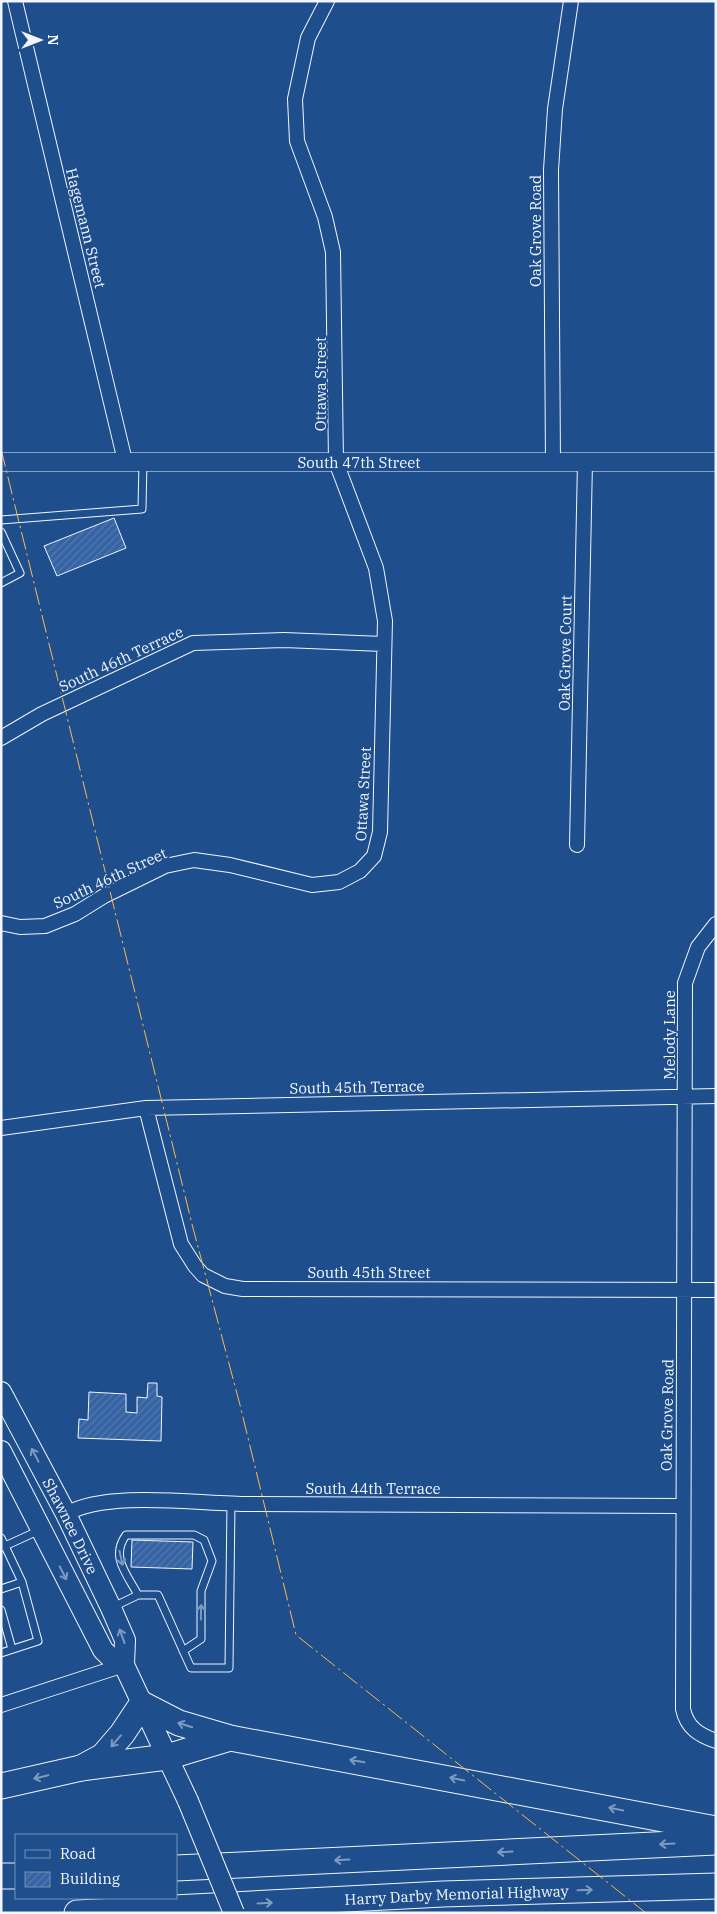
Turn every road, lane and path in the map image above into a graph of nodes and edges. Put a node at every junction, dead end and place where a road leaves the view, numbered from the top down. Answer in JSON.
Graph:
{"nodes":[{"id":1,"x":15,"y":1,"type":"edge"},
{"id":2,"x":328,"y":1,"type":"edge"},
{"id":3,"x":570,"y":1,"type":"edge"},
{"id":4,"x":1,"y":462,"type":"edge"},
{"id":5,"x":126,"y":462,"type":"junction"},
{"id":6,"x":144,"y":462,"type":"junction"},
{"id":7,"x":336,"y":462,"type":"junction"},
{"id":8,"x":553,"y":462,"type":"junction"},
{"id":9,"x":585,"y":462,"type":"junction"},
{"id":10,"x":716,"y":462,"type":"edge"},
{"id":11,"x":1,"y":520,"type":"edge"},
{"id":12,"x":1,"y":532,"type":"edge"},
{"id":13,"x":1,"y":583,"type":"edge"},
{"id":14,"x":383,"y":644,"type":"junction"},
{"id":15,"x":1,"y":738,"type":"edge"},
{"id":16,"x":577,"y":845,"type":"dead end"},
{"id":17,"x":349,"y":877,"type":"joint"},
{"id":18,"x":1,"y":923,"type":"edge"},
{"id":19,"x":716,"y":924,"type":"edge"},
{"id":20,"x":685,"y":1096,"type":"junction"},
{"id":21,"x":716,"y":1096,"type":"edge"},
{"id":22,"x":146,"y":1108,"type":"junction"},
{"id":23,"x":1,"y":1128,"type":"edge"},
{"id":24,"x":684,"y":1290,"type":"junction"},
{"id":25,"x":716,"y":1290,"type":"edge"},
{"id":26,"x":2,"y":1394,"type":"edge"},
{"id":27,"x":1,"y":1452,"type":"edge"},
{"id":28,"x":231,"y":1504,"type":"junction"},
{"id":29,"x":682,"y":1506,"type":"junction"},
{"id":30,"x":66,"y":1514,"type":"junction"},
{"id":31,"x":41,"y":1530,"type":"junction"},
{"id":32,"x":1,"y":1538,"type":"edge"},
{"id":33,"x":3,"y":1546,"type":"edge"},
{"id":34,"x":22,"y":1582,"type":"junction"},
{"id":35,"x":1,"y":1589,"type":"edge"},
{"id":36,"x":138,"y":1595,"type":"junction"},
{"id":37,"x":110,"y":1608,"type":"junction"},
{"id":38,"x":1,"y":1610,"type":"edge"},
{"id":39,"x":12,"y":1649,"type":"junction"},
{"id":40,"x":183,"y":1651,"type":"junction"},
{"id":41,"x":1,"y":1652,"type":"edge"},
{"id":42,"x":124,"y":1665,"type":"junction"},
{"id":43,"x":142,"y":1704,"type":"junction"},
{"id":44,"x":1,"y":1705,"type":"edge"},
{"id":45,"x":230,"y":1738,"type":"junction"},
{"id":46,"x":716,"y":1740,"type":"edge"},
{"id":47,"x":167,"y":1757,"type":"junction"},
{"id":48,"x":81,"y":1768,"type":"junction"},
{"id":49,"x":1,"y":1786,"type":"edge"},
{"id":50,"x":716,"y":1829,"type":"edge"},
{"id":51,"x":716,"y":1842,"type":"edge"},
{"id":52,"x":178,"y":1868,"type":"edge"},
{"id":53,"x":1,"y":1876,"type":"edge"},
{"id":54,"x":15,"y":1876,"type":"edge"},
{"id":55,"x":716,"y":1886,"type":"edge"},
{"id":56,"x":77,"y":1913,"type":"edge"},
{"id":57,"x":234,"y":1913,"type":"edge"}],
"edges":[{"from":1,"to":5,"type":"street","name":"Hagemann Street"},
{"from":2,"to":7,"type":"street","name":"Ottawa Street"},
{"from":3,"to":8,"type":"street","name":"Oak Grove Road"},
{"from":4,"to":5,"type":"street","name":"South 47th Street"},
{"from":5,"to":6,"type":"street","name":"South 47th Street"},
{"from":6,"to":7,"type":"street","name":"South 47th Street"},
{"from":6,"to":11,"type":"lane"},
{"from":7,"to":8,"type":"street","name":"South 47th Street"},
{"from":7,"to":14,"type":"street","name":"Ottawa Street"},
{"from":8,"to":9,"type":"street","name":"South 47th Street"},
{"from":9,"to":10,"type":"street","name":"South 47th Street"},
{"from":9,"to":16,"type":"street","name":"Oak Grove Court"},
{"from":12,"to":13,"type":"lane"},
{"from":14,"to":15,"type":"street","name":"South 46th Terrace"},
{"from":14,"to":17,"type":"street","name":"Ottawa Street"},
{"from":17,"to":18,"type":"street","name":"South 46th Street"},
{"from":19,"to":20,"type":"street","name":"Melody Lane"},
{"from":20,"to":21,"type":"street","name":"South 45th Terrace"},
{"from":20,"to":22,"type":"street","name":"South 45th Terrace"},
{"from":20,"to":24,"type":"street","name":"Oak Grove Road"},
{"from":22,"to":23,"type":"street","name":"South 45th Terrace"},
{"from":22,"to":24,"type":"street","name":"South 45th Street"},
{"from":24,"to":25,"type":"street","name":"South 45th Street"},
{"from":24,"to":29,"type":"street","name":"Oak Grove Road"},
{"from":30,"to":26,"type":"main road","name":"Shawnee Drive","one_way":true},
{"from":27,"to":31,"type":"main road","name":"Shawnee Drive"},
{"from":28,"to":29,"type":"street","name":"South 44th Terrace"},
{"from":28,"to":30,"type":"street","name":"South 44th Terrace"},
{"from":28,"to":40,"type":"lane"},
{"from":29,"to":46,"type":"street","name":"Oak Grove Road"},
{"from":30,"to":31,"type":"main road"},
{"from":30,"to":37,"type":"main road","name":"Shawnee Drive"},
{"from":31,"to":33,"type":"lane"},
{"from":31,"to":42,"type":"main road","name":"Shawnee Drive","one_way":true},
{"from":32,"to":33,"type":"lane"},
{"from":33,"to":34,"type":"lane"},
{"from":34,"to":35,"type":"lane"},
{"from":34,"to":39,"type":"lane"},
{"from":36,"to":37,"type":"lane"},
{"from":36,"to":40,"type":"lane"},
{"from":40,"to":36,"type":"lane","one_way":true},
{"from":42,"to":37,"type":"main road","name":"Shawnee Drive","one_way":true},
{"from":38,"to":39,"type":"lane"},
{"from":39,"to":41,"type":"lane"},
{"from":42,"to":43,"type":"main road","name":"Shawnee Drive"},
{"from":42,"to":44,"type":"street"},
{"from":45,"to":43,"type":"highway","one_way":true},
{"from":43,"to":47,"type":"main road","name":"Shawnee Drive"},
{"from":43,"to":48,"type":"highway","one_way":true},
{"from":45,"to":47,"type":"highway"},
{"from":50,"to":45,"type":"highway","one_way":true},
{"from":47,"to":48,"type":"highway"},
{"from":47,"to":57,"type":"main road","name":"Shawnee Drive","bridge":true},
{"from":48,"to":49,"type":"highway","one_way":true},
{"from":51,"to":52,"type":"highway","one_way":true},
{"from":53,"to":54,"type":"highway"},
{"from":56,"to":55,"type":"highway","name":"Harry Darby Memorial Highway","one_way":true}]}
